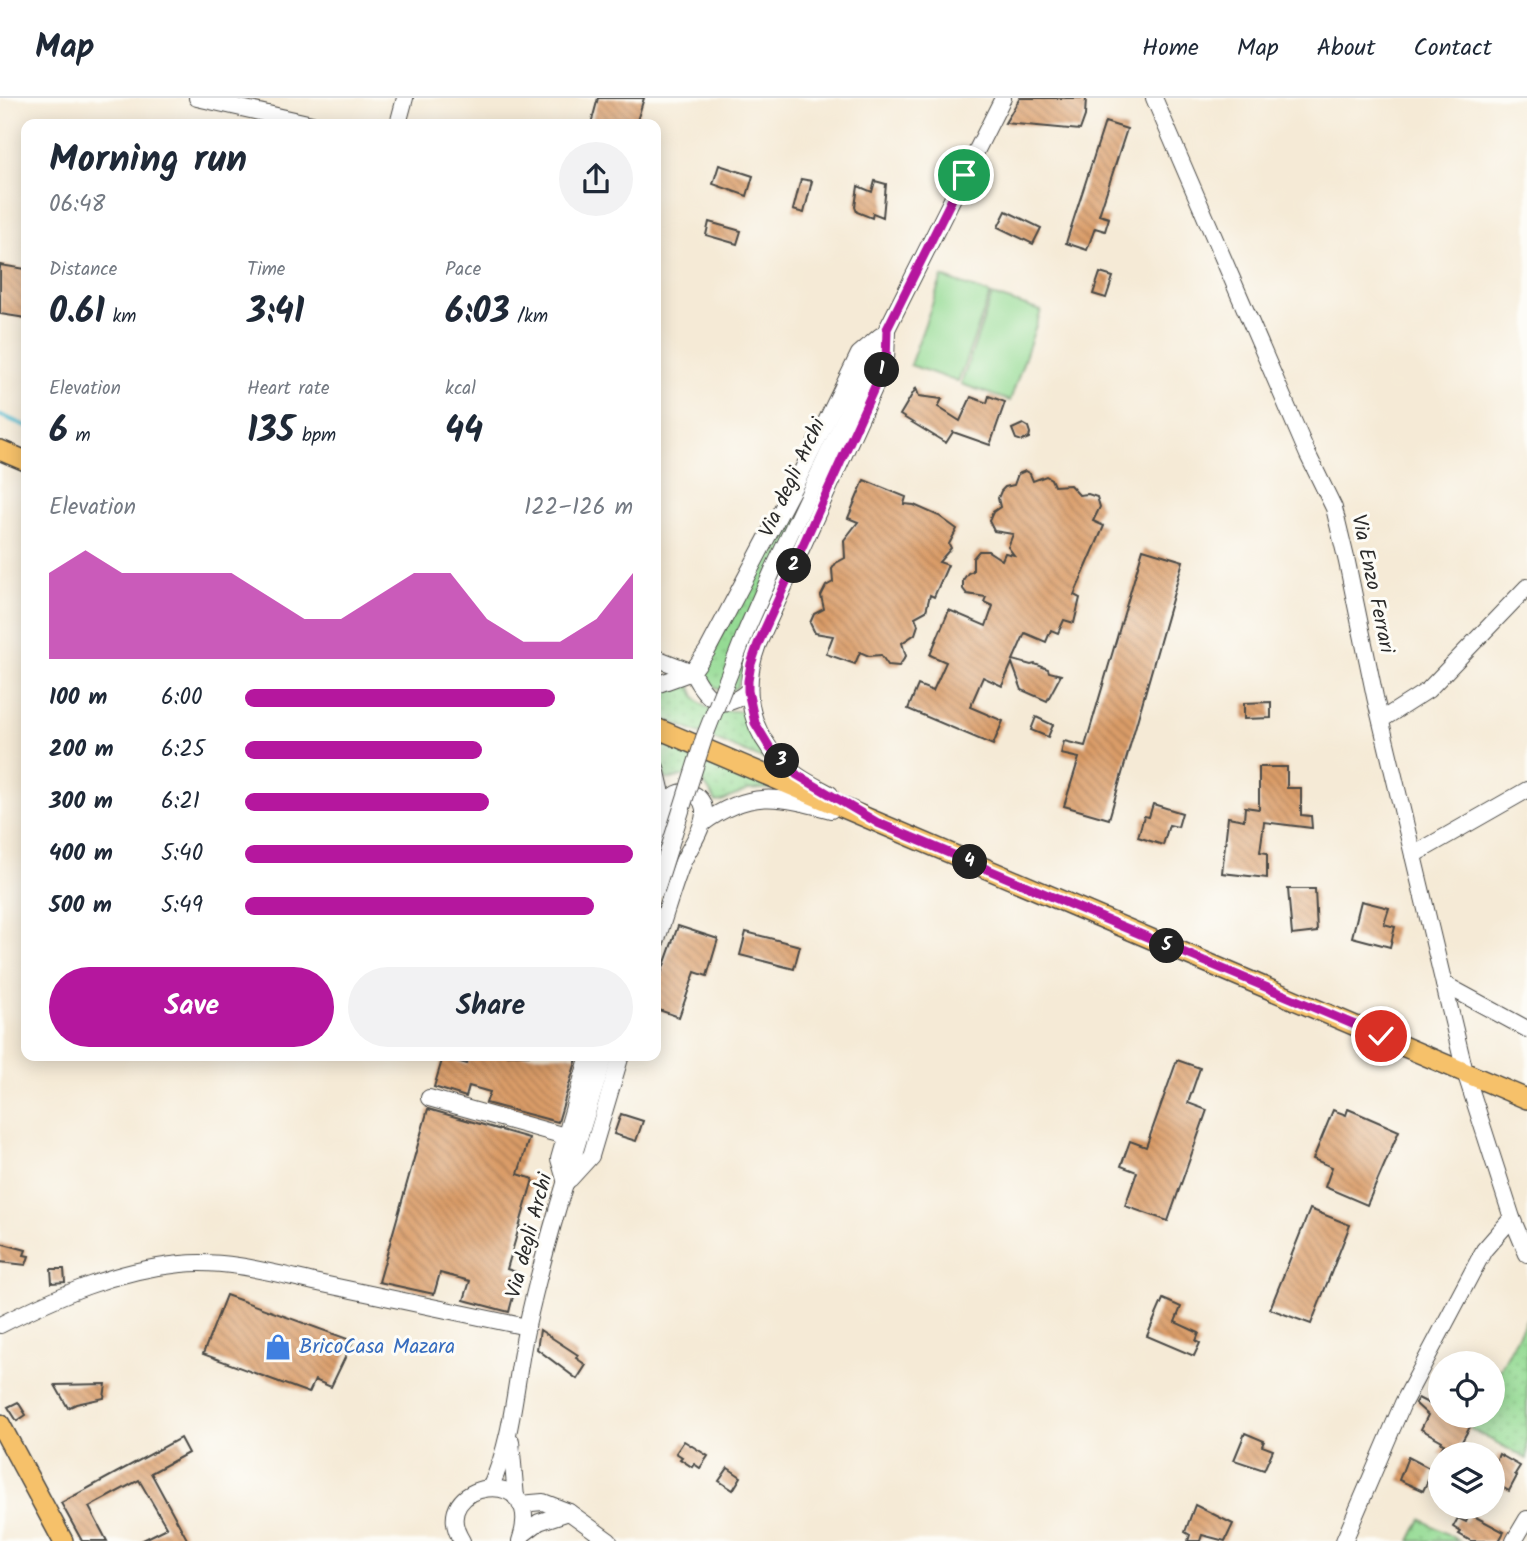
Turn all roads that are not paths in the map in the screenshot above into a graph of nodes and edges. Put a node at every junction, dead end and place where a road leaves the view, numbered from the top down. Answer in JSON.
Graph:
{"nodes":[{"id":1,"x":197,"y":98,"type":"edge"},
{"id":2,"x":405,"y":98,"type":"edge"},
{"id":3,"x":1003,"y":98,"type":"edge"},
{"id":4,"x":1154,"y":98,"type":"edge"},
{"id":5,"x":290,"y":119,"type":"edge"},
{"id":6,"x":399,"y":119,"type":"edge"},
{"id":7,"x":887,"y":329,"type":"junction"},
{"id":8,"x":0,"y":450,"type":"edge"},
{"id":9,"x":21,"y":459,"type":"edge"},
{"id":10,"x":1527,"y":587,"type":"edge"},
{"id":11,"x":661,"y":660,"type":"edge"},
{"id":12,"x":692,"y":672,"type":"junction"},
{"id":13,"x":661,"y":683,"type":"edge"},
{"id":14,"x":748,"y":691,"type":"junction"},
{"id":15,"x":1381,"y":720,"type":"junction"},
{"id":16,"x":661,"y":731,"type":"edge"},
{"id":17,"x":661,"y":789,"type":"edge"},
{"id":18,"x":1527,"y":790,"type":"edge"},
{"id":19,"x":665,"y":806,"type":"junction"},
{"id":20,"x":878,"y":823,"type":"junction"},
{"id":21,"x":702,"y":824,"type":"junction"},
{"id":22,"x":661,"y":826,"type":"edge"},
{"id":23,"x":1413,"y":855,"type":"junction"},
{"id":24,"x":661,"y":874,"type":"edge"},
{"id":25,"x":661,"y":927,"type":"edge"},
{"id":26,"x":1444,"y":984,"type":"junction"},
{"id":27,"x":1527,"y":1029,"type":"edge"},
{"id":28,"x":587,"y":1061,"type":"edge"},
{"id":29,"x":603,"y":1061,"type":"edge"},
{"id":30,"x":619,"y":1061,"type":"edge"},
{"id":31,"x":1465,"y":1072,"type":"junction"},
{"id":32,"x":429,"y":1098,"type":"dead end"},
{"id":33,"x":1527,"y":1099,"type":"edge"},
{"id":34,"x":565,"y":1136,"type":"junction"},
{"id":35,"x":566,"y":1183,"type":"junction"},
{"id":36,"x":1512,"y":1218,"type":"junction"},
{"id":37,"x":1527,"y":1254,"type":"edge"},
{"id":38,"x":0,"y":1325,"type":"edge"},
{"id":39,"x":527,"y":1327,"type":"junction"},
{"id":40,"x":510,"y":1432,"type":"junction"},
{"id":41,"x":3,"y":1439,"type":"edge"},
{"id":42,"x":491,"y":1486,"type":"junction"},
{"id":43,"x":518,"y":1501,"type":"junction"},
{"id":44,"x":569,"y":1512,"type":"junction"},
{"id":45,"x":1527,"y":1519,"type":"edge"},
{"id":46,"x":520,"y":1539,"type":"edge"},
{"id":47,"x":63,"y":1541,"type":"edge"},
{"id":48,"x":462,"y":1541,"type":"edge"},
{"id":49,"x":609,"y":1541,"type":"edge"},
{"id":50,"x":1344,"y":1541,"type":"edge"},
{"id":51,"x":1514,"y":1541,"type":"edge"}],
"edges":[{"from":1,"to":5,"type":"street"},
{"from":2,"to":6,"type":"street"},
{"from":3,"to":7,"type":"street","name":"Via degli Archi"},
{"from":4,"to":15,"type":"street","name":"Via Enzo Ferrari"},
{"from":7,"to":12,"type":"street"},
{"from":7,"to":14,"type":"street"},
{"from":7,"to":24,"type":"street","name":"Via degli Archi","bridge":true},
{"from":8,"to":9,"type":"main road"},
{"from":10,"to":15,"type":"street"},
{"from":11,"to":12,"type":"street"},
{"from":12,"to":13,"type":"street"},
{"from":12,"to":14,"type":"street"},
{"from":14,"to":20,"type":"street"},
{"from":15,"to":23,"type":"street","name":"Via Enzo Ferrari"},
{"from":16,"to":20,"type":"main road"},
{"from":17,"to":19,"type":"street"},
{"from":18,"to":23,"type":"street"},
{"from":19,"to":21,"type":"street"},
{"from":19,"to":22,"type":"street"},
{"from":20,"to":21,"type":"street"},
{"from":20,"to":31,"type":"main road"},
{"from":21,"to":25,"type":"street"},
{"from":23,"to":26,"type":"street","name":"Via Enzo Ferrari"},
{"from":26,"to":27,"type":"street"},
{"from":26,"to":31,"type":"street","name":"Via Enzo Ferrari"},
{"from":28,"to":34,"type":"street"},
{"from":29,"to":35,"type":"street","name":"Via degli Archi"},
{"from":30,"to":35,"type":"street"},
{"from":31,"to":33,"type":"main road"},
{"from":31,"to":36,"type":"street","name":"Via Enzo Ferrari"},
{"from":32,"to":34,"type":"street"},
{"from":34,"to":35,"type":"street"},
{"from":35,"to":39,"type":"street","name":"Via degli Archi"},
{"from":36,"to":37,"type":"street","name":"Via Enzo Ferrari"},
{"from":36,"to":50,"type":"street"},
{"from":38,"to":39,"type":"street"},
{"from":39,"to":40,"type":"street","name":"Via degli Archi"},
{"from":40,"to":42,"type":"street","name":"Via degli Archi"},
{"from":40,"to":43,"type":"street","name":"Via degli Archi"},
{"from":41,"to":47,"type":"main road"},
{"from":42,"to":43,"type":"street"},
{"from":42,"to":48,"type":"street"},
{"from":43,"to":44,"type":"street"},
{"from":43,"to":46,"type":"street","name":"Via degli Archi"},
{"from":44,"to":46,"type":"street"},
{"from":44,"to":49,"type":"street"},
{"from":45,"to":51,"type":"street"}]}
